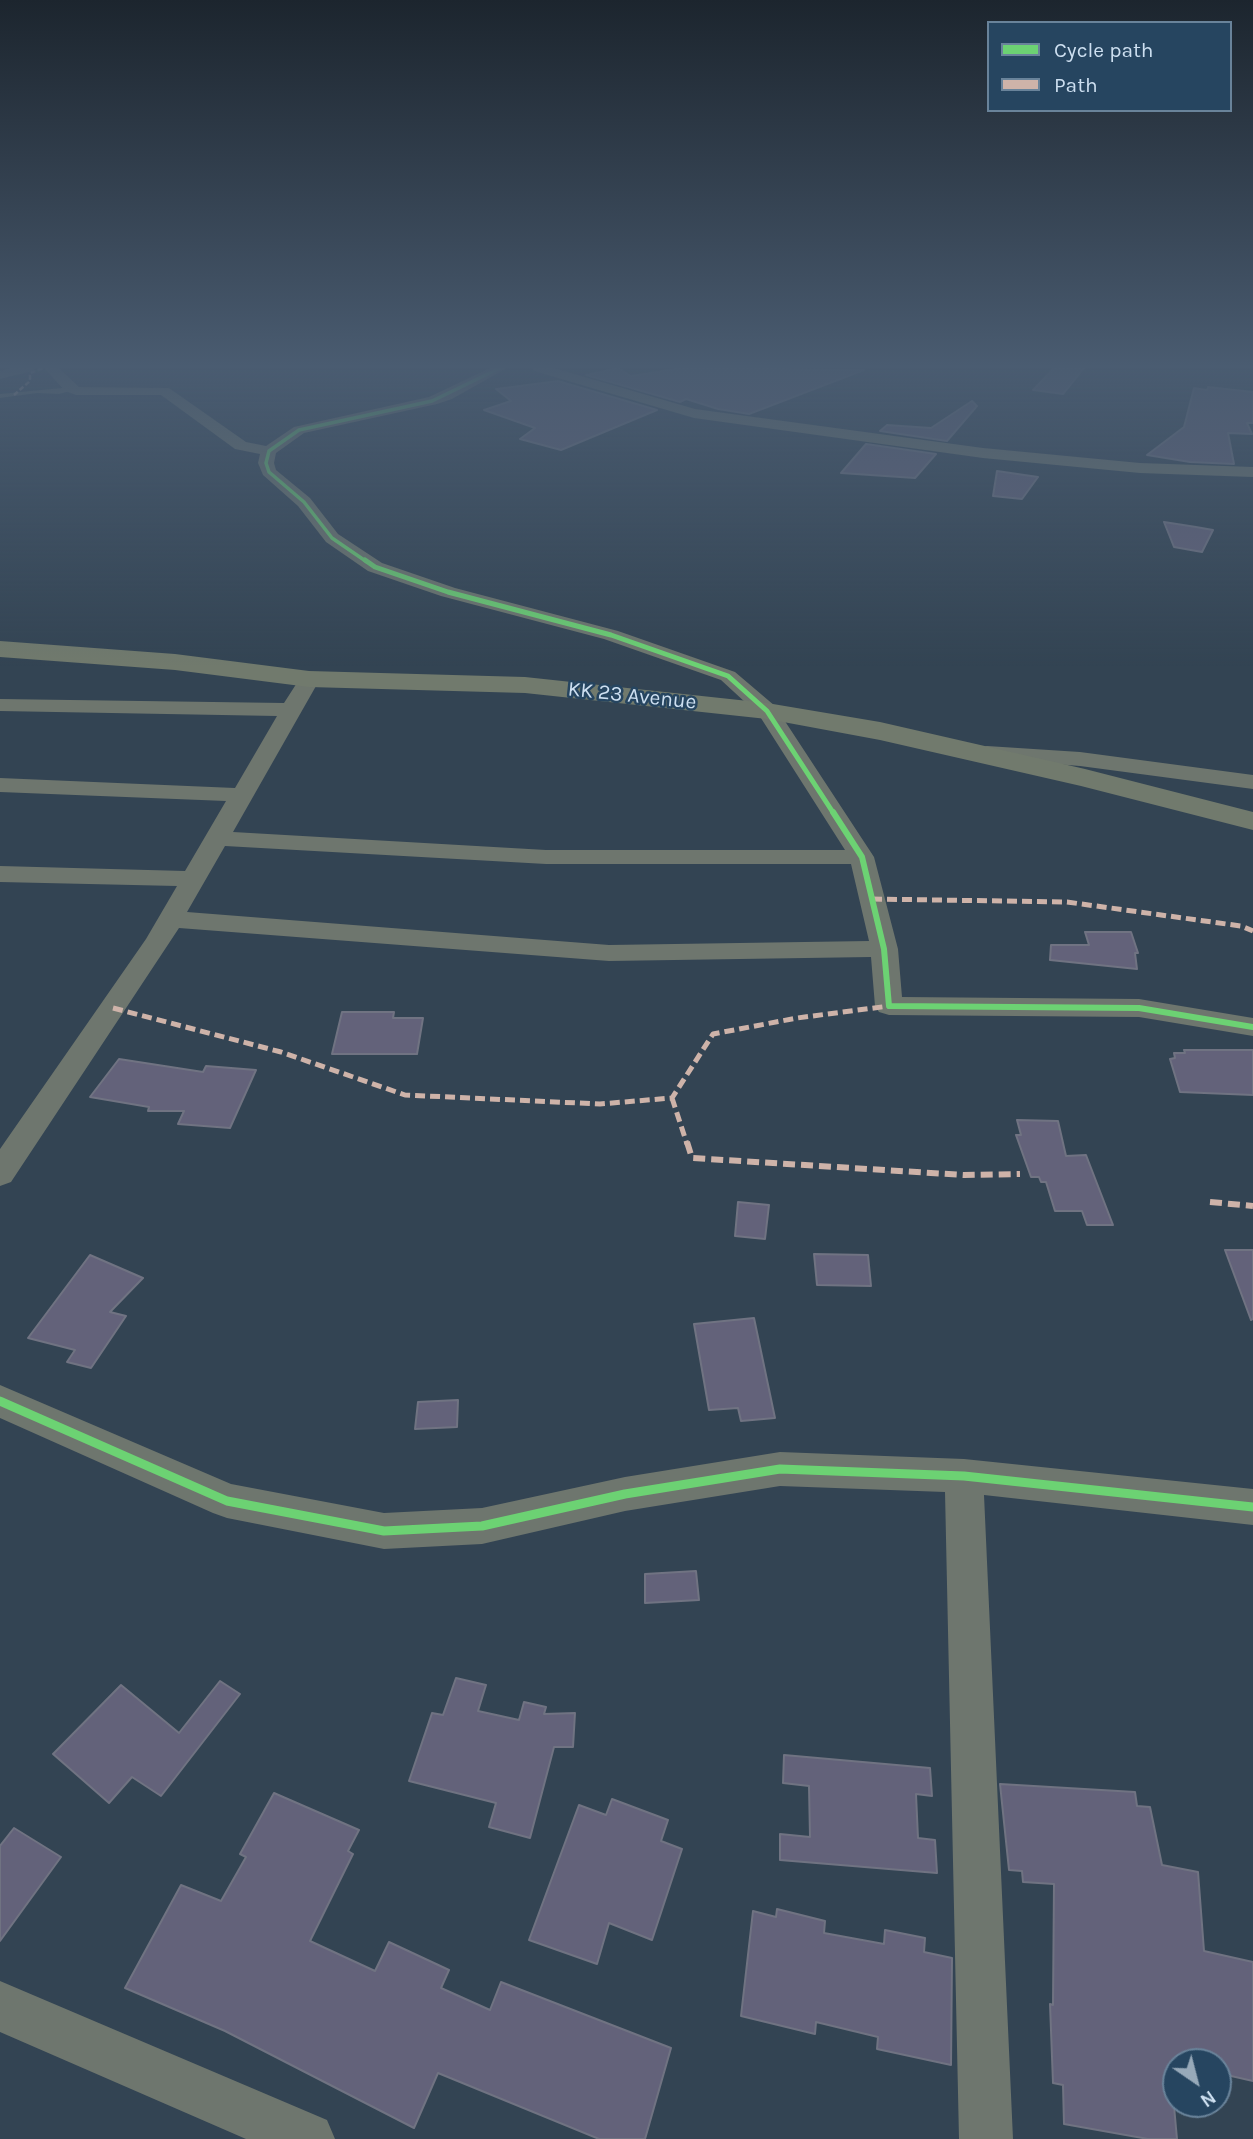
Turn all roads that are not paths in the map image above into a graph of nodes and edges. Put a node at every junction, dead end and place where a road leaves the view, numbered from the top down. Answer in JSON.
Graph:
{"nodes":[{"id":1,"x":267,"y":468,"type":"edge"},
{"id":2,"x":1138,"y":468,"type":"edge"},
{"id":3,"x":1253,"y":472,"type":"edge"},
{"id":4,"x":0,"y":649,"type":"edge"},
{"id":5,"x":309,"y":679,"type":"junction"},
{"id":6,"x":0,"y":705,"type":"edge"},
{"id":7,"x":289,"y":710,"type":"junction"},
{"id":8,"x":767,"y":711,"type":"junction"},
{"id":9,"x":969,"y":752,"type":"junction"},
{"id":10,"x":1253,"y":782,"type":"edge"},
{"id":11,"x":0,"y":785,"type":"edge"},
{"id":12,"x":241,"y":795,"type":"junction"},
{"id":13,"x":1253,"y":821,"type":"edge"},
{"id":14,"x":216,"y":838,"type":"junction"},
{"id":15,"x":862,"y":857,"type":"junction"},
{"id":16,"x":0,"y":874,"type":"edge"},
{"id":17,"x":193,"y":879,"type":"junction"},
{"id":18,"x":170,"y":919,"type":"junction"},
{"id":19,"x":884,"y":949,"type":"junction"},
{"id":20,"x":1253,"y":1027,"type":"edge"},
{"id":21,"x":0,"y":1174,"type":"edge"},
{"id":22,"x":0,"y":1401,"type":"edge"},
{"id":23,"x":964,"y":1476,"type":"junction"},
{"id":24,"x":1253,"y":1507,"type":"edge"},
{"id":25,"x":0,"y":2006,"type":"edge"},
{"id":26,"x":307,"y":2139,"type":"edge"},
{"id":27,"x":986,"y":2139,"type":"edge"}],
"edges":[{"from":1,"to":8,"type":"street"},
{"from":2,"to":3,"type":"street"},
{"from":4,"to":5,"type":"main road","name":"KK 23 Avenue"},
{"from":5,"to":7,"type":"street"},
{"from":5,"to":8,"type":"main road","name":"KK 23 Avenue"},
{"from":6,"to":7,"type":"street"},
{"from":7,"to":12,"type":"street"},
{"from":8,"to":9,"type":"main road","name":"KK 23 Avenue"},
{"from":8,"to":15,"type":"street"},
{"from":9,"to":10,"type":"street"},
{"from":9,"to":13,"type":"main road","name":"KK 23 Avenue"},
{"from":11,"to":12,"type":"street"},
{"from":12,"to":14,"type":"street"},
{"from":14,"to":15,"type":"street"},
{"from":14,"to":17,"type":"street"},
{"from":15,"to":19,"type":"street"},
{"from":16,"to":17,"type":"street"},
{"from":17,"to":18,"type":"street"},
{"from":18,"to":19,"type":"street"},
{"from":18,"to":21,"type":"street"},
{"from":19,"to":20,"type":"street"},
{"from":22,"to":23,"type":"street"},
{"from":23,"to":24,"type":"street"},
{"from":23,"to":27,"type":"street"},
{"from":25,"to":26,"type":"street"}]}
